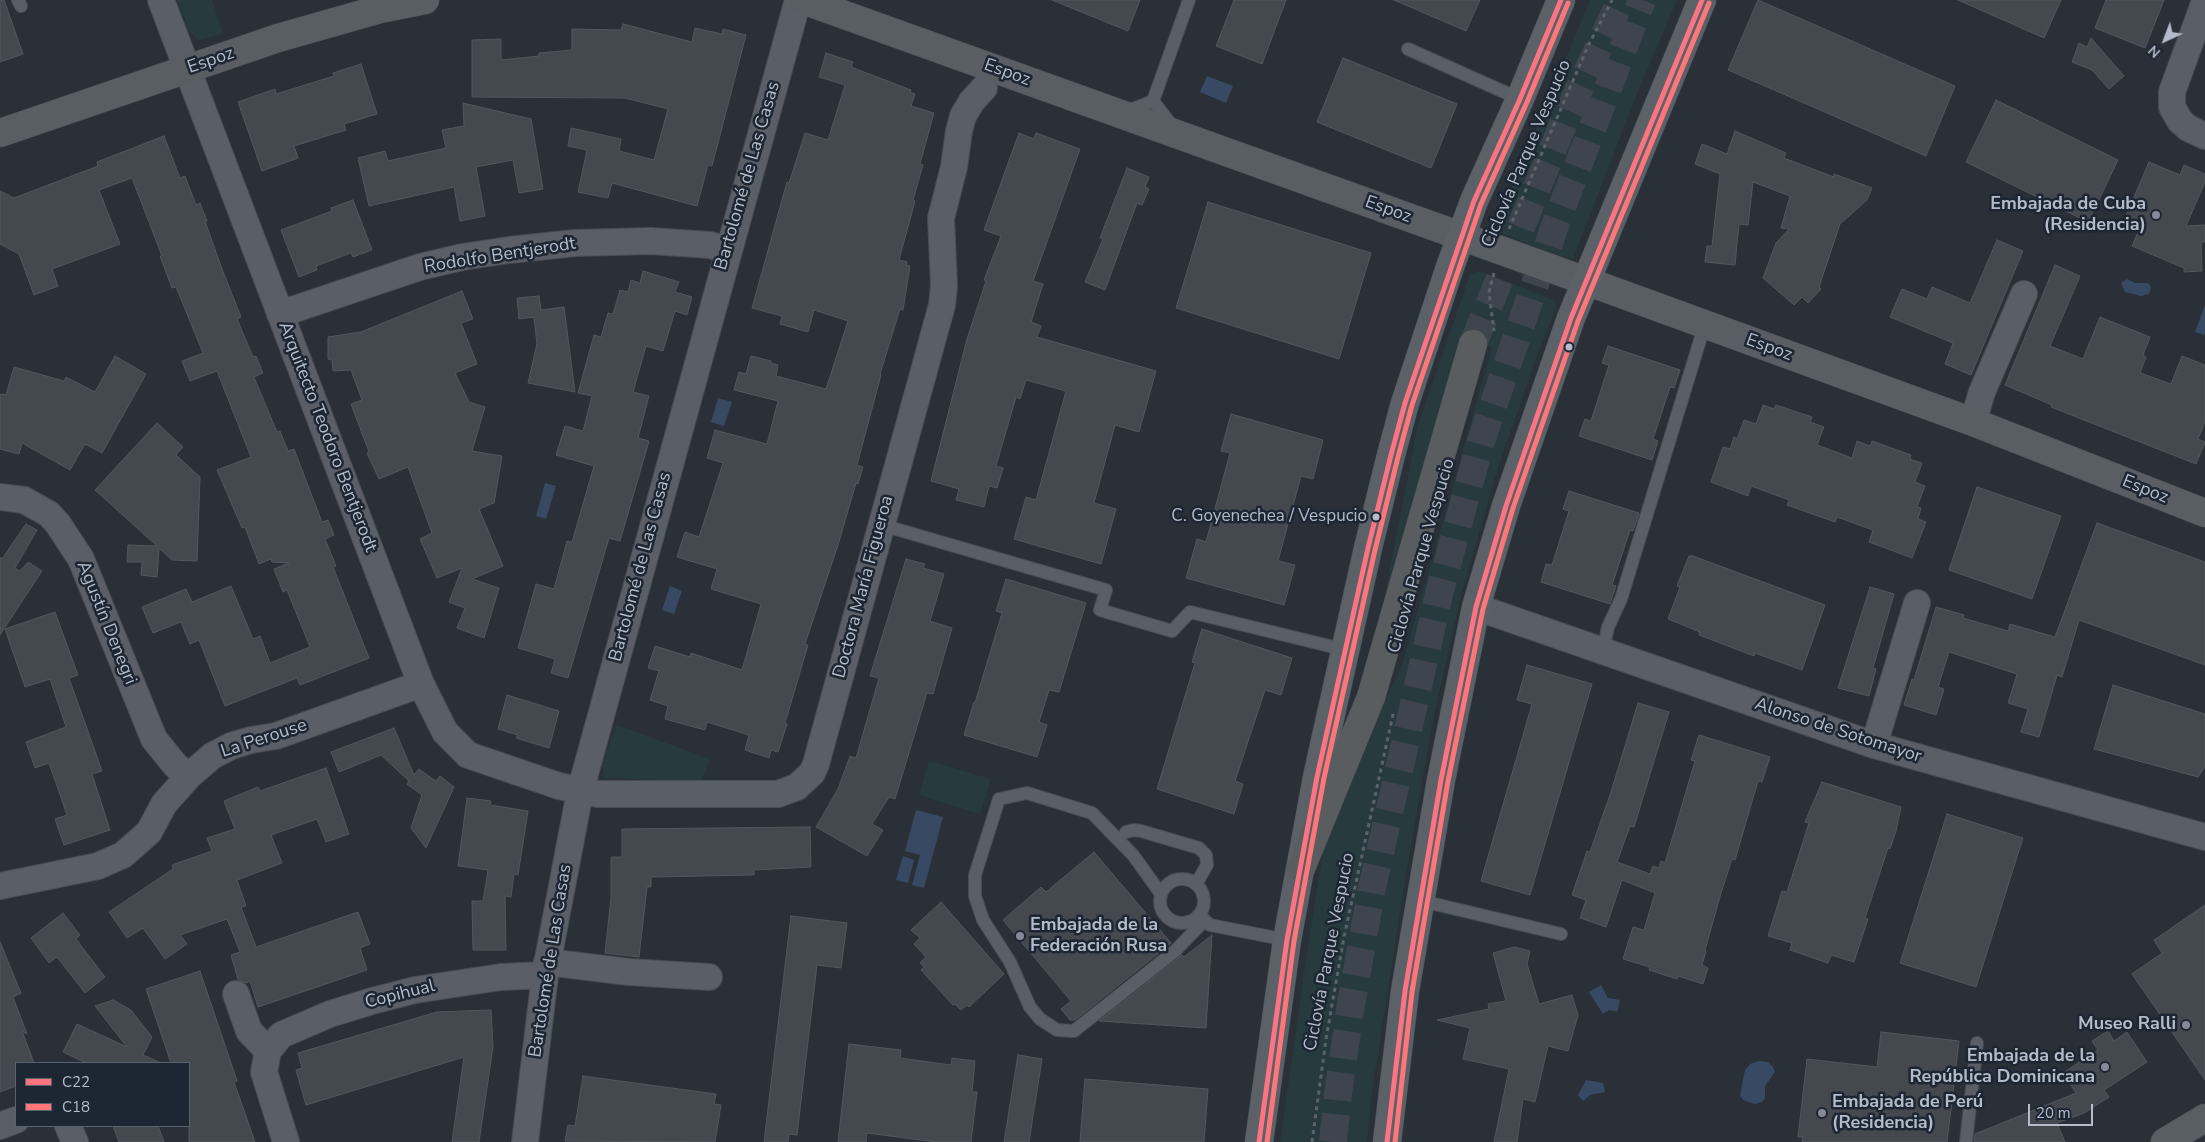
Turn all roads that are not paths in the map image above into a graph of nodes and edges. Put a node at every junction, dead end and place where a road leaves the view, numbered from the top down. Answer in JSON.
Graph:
{"nodes":[{"id":1,"x":161,"y":0,"type":"edge"},
{"id":2,"x":425,"y":0,"type":"edge"},
{"id":3,"x":798,"y":0,"type":"edge"},
{"id":4,"x":803,"y":0,"type":"edge"},
{"id":5,"x":1189,"y":0,"type":"edge"},
{"id":6,"x":1561,"y":0,"type":"edge"},
{"id":7,"x":1702,"y":0,"type":"edge"},
{"id":8,"x":2205,"y":1,"type":"edge"},
{"id":9,"x":1408,"y":50,"type":"dead end"},
{"id":10,"x":187,"y":69,"type":"junction"},
{"id":11,"x":988,"y":78,"type":"junction"},
{"id":12,"x":1520,"y":99,"type":"junction"},
{"id":13,"x":1153,"y":101,"type":"junction"},
{"id":14,"x":1122,"y":114,"type":"junction"},
{"id":15,"x":0,"y":133,"type":"edge"},
{"id":16,"x":1178,"y":134,"type":"junction"},
{"id":17,"x":2205,"y":136,"type":"edge"},
{"id":18,"x":1461,"y":236,"type":"junction"},
{"id":19,"x":728,"y":250,"type":"junction"},
{"id":20,"x":1586,"y":280,"type":"junction"},
{"id":21,"x":2024,"y":294,"type":"dead end"},
{"id":22,"x":280,"y":314,"type":"junction"},
{"id":23,"x":1705,"y":324,"type":"junction"},
{"id":24,"x":1484,"y":342,"type":"tunnel mouth"},
{"id":25,"x":1973,"y":422,"type":"junction"},
{"id":26,"x":0,"y":497,"type":"edge"},
{"id":27,"x":2204,"y":511,"type":"edge"},
{"id":28,"x":882,"y":525,"type":"junction"},
{"id":29,"x":1917,"y":603,"type":"dead end"},
{"id":30,"x":1476,"y":607,"type":"junction"},
{"id":31,"x":1346,"y":650,"type":"junction"},
{"id":32,"x":1603,"y":650,"type":"junction"},
{"id":33,"x":421,"y":684,"type":"junction"},
{"id":34,"x":1874,"y":746,"type":"junction"},
{"id":35,"x":189,"y":776,"type":"junction"},
{"id":36,"x":580,"y":792,"type":"junction"},
{"id":37,"x":1126,"y":832,"type":"dead end"},
{"id":38,"x":2205,"y":837,"type":"edge"},
{"id":39,"x":1301,"y":868,"type":"junction"},
{"id":40,"x":1196,"y":884,"type":"junction"},
{"id":41,"x":0,"y":886,"type":"edge"},
{"id":42,"x":1162,"y":894,"type":"junction"},
{"id":43,"x":1422,"y":901,"type":"junction"},
{"id":44,"x":1202,"y":918,"type":"junction"},
{"id":45,"x":1561,"y":934,"type":"dead end"},
{"id":46,"x":1287,"y":940,"type":"junction"},
{"id":47,"x":546,"y":969,"type":"junction"},
{"id":48,"x":709,"y":977,"type":"dead end"},
{"id":49,"x":236,"y":994,"type":"dead end"},
{"id":50,"x":1977,"y":1043,"type":"dead end"},
{"id":51,"x":268,"y":1051,"type":"junction"},
{"id":52,"x":2205,"y":1118,"type":"edge"},
{"id":53,"x":15,"y":1120,"type":"edge"},
{"id":54,"x":0,"y":1126,"type":"edge"},
{"id":55,"x":68,"y":1127,"type":"edge"},
{"id":56,"x":76,"y":1142,"type":"edge"},
{"id":57,"x":286,"y":1142,"type":"edge"},
{"id":58,"x":525,"y":1142,"type":"edge"},
{"id":59,"x":1259,"y":1142,"type":"edge"},
{"id":60,"x":1387,"y":1142,"type":"edge"},
{"id":61,"x":1966,"y":1142,"type":"edge"},
{"id":62,"x":2165,"y":1142,"type":"edge"}],
"edges":[{"from":1,"to":10,"type":"street","name":"Arquitecto Teodoro Bentjerodt"},
{"from":2,"to":10,"type":"street","name":"Espoz"},
{"from":3,"to":19,"type":"street","name":"Bartolomé de Las Casas"},
{"from":4,"to":11,"type":"street","name":"Espoz"},
{"from":5,"to":13,"type":"lane"},
{"from":6,"to":12,"type":"main road"},
{"from":7,"to":20,"type":"main road"},
{"from":8,"to":17,"type":"street"},
{"from":9,"to":12,"type":"lane"},
{"from":10,"to":15,"type":"street","name":"Espoz"},
{"from":10,"to":22,"type":"street","name":"Arquitecto Teodoro Bentjerodt"},
{"from":11,"to":14,"type":"street","name":"Espoz"},
{"from":11,"to":28,"type":"street","name":"Doctora María Figueroa"},
{"from":12,"to":18,"type":"main road"},
{"from":13,"to":14,"type":"lane"},
{"from":13,"to":16,"type":"lane"},
{"from":14,"to":16,"type":"street","name":"Espoz"},
{"from":16,"to":18,"type":"street","name":"Espoz"},
{"from":18,"to":20,"type":"street","name":"Espoz"},
{"from":18,"to":31,"type":"main road"},
{"from":19,"to":22,"type":"street","name":"Rodolfo Bentjerodt"},
{"from":19,"to":36,"type":"street","name":"Bartolomé de Las Casas"},
{"from":20,"to":23,"type":"street","name":"Espoz"},
{"from":20,"to":30,"type":"main road"},
{"from":21,"to":25,"type":"street"},
{"from":22,"to":33,"type":"street","name":"Arquitecto Teodoro Bentjerodt"},
{"from":23,"to":25,"type":"street","name":"Espoz"},
{"from":23,"to":32,"type":"lane"},
{"from":24,"to":39,"type":"highway"},
{"from":25,"to":27,"type":"street","name":"Espoz"},
{"from":26,"to":35,"type":"street","name":"Agustín Denegri"},
{"from":28,"to":31,"type":"lane"},
{"from":28,"to":36,"type":"street","name":"Doctora María Figueroa"},
{"from":29,"to":34,"type":"street"},
{"from":30,"to":32,"type":"street","name":"Alonso de Sotomayor"},
{"from":30,"to":43,"type":"main road"},
{"from":31,"to":39,"type":"main road"},
{"from":32,"to":34,"type":"street","name":"Alonso de Sotomayor"},
{"from":33,"to":35,"type":"street","name":"La Perouse"},
{"from":33,"to":36,"type":"street","name":"Arquitecto Teodoro Bentjerodt"},
{"from":34,"to":38,"type":"street","name":"Alonso de Sotomayor"},
{"from":35,"to":41,"type":"street","name":"La Perouse"},
{"from":36,"to":47,"type":"street","name":"Bartolomé de Las Casas"},
{"from":37,"to":40,"type":"lane"},
{"from":39,"to":46,"type":"main road"},
{"from":40,"to":42,"type":"lane"},
{"from":40,"to":44,"type":"lane"},
{"from":42,"to":44,"type":"lane"},
{"from":42,"to":44,"type":"lane"},
{"from":43,"to":45,"type":"lane"},
{"from":43,"to":60,"type":"main road"},
{"from":44,"to":46,"type":"lane"},
{"from":46,"to":59,"type":"main road"},
{"from":47,"to":48,"type":"street","name":"Copihual"},
{"from":47,"to":51,"type":"street","name":"Copihual"},
{"from":47,"to":58,"type":"street","name":"Bartolomé de Las Casas"},
{"from":49,"to":51,"type":"street"},
{"from":50,"to":61,"type":"lane"},
{"from":51,"to":57,"type":"street"},
{"from":52,"to":62,"type":"street"},
{"from":53,"to":54,"type":"street"},
{"from":55,"to":56,"type":"street"}]}
